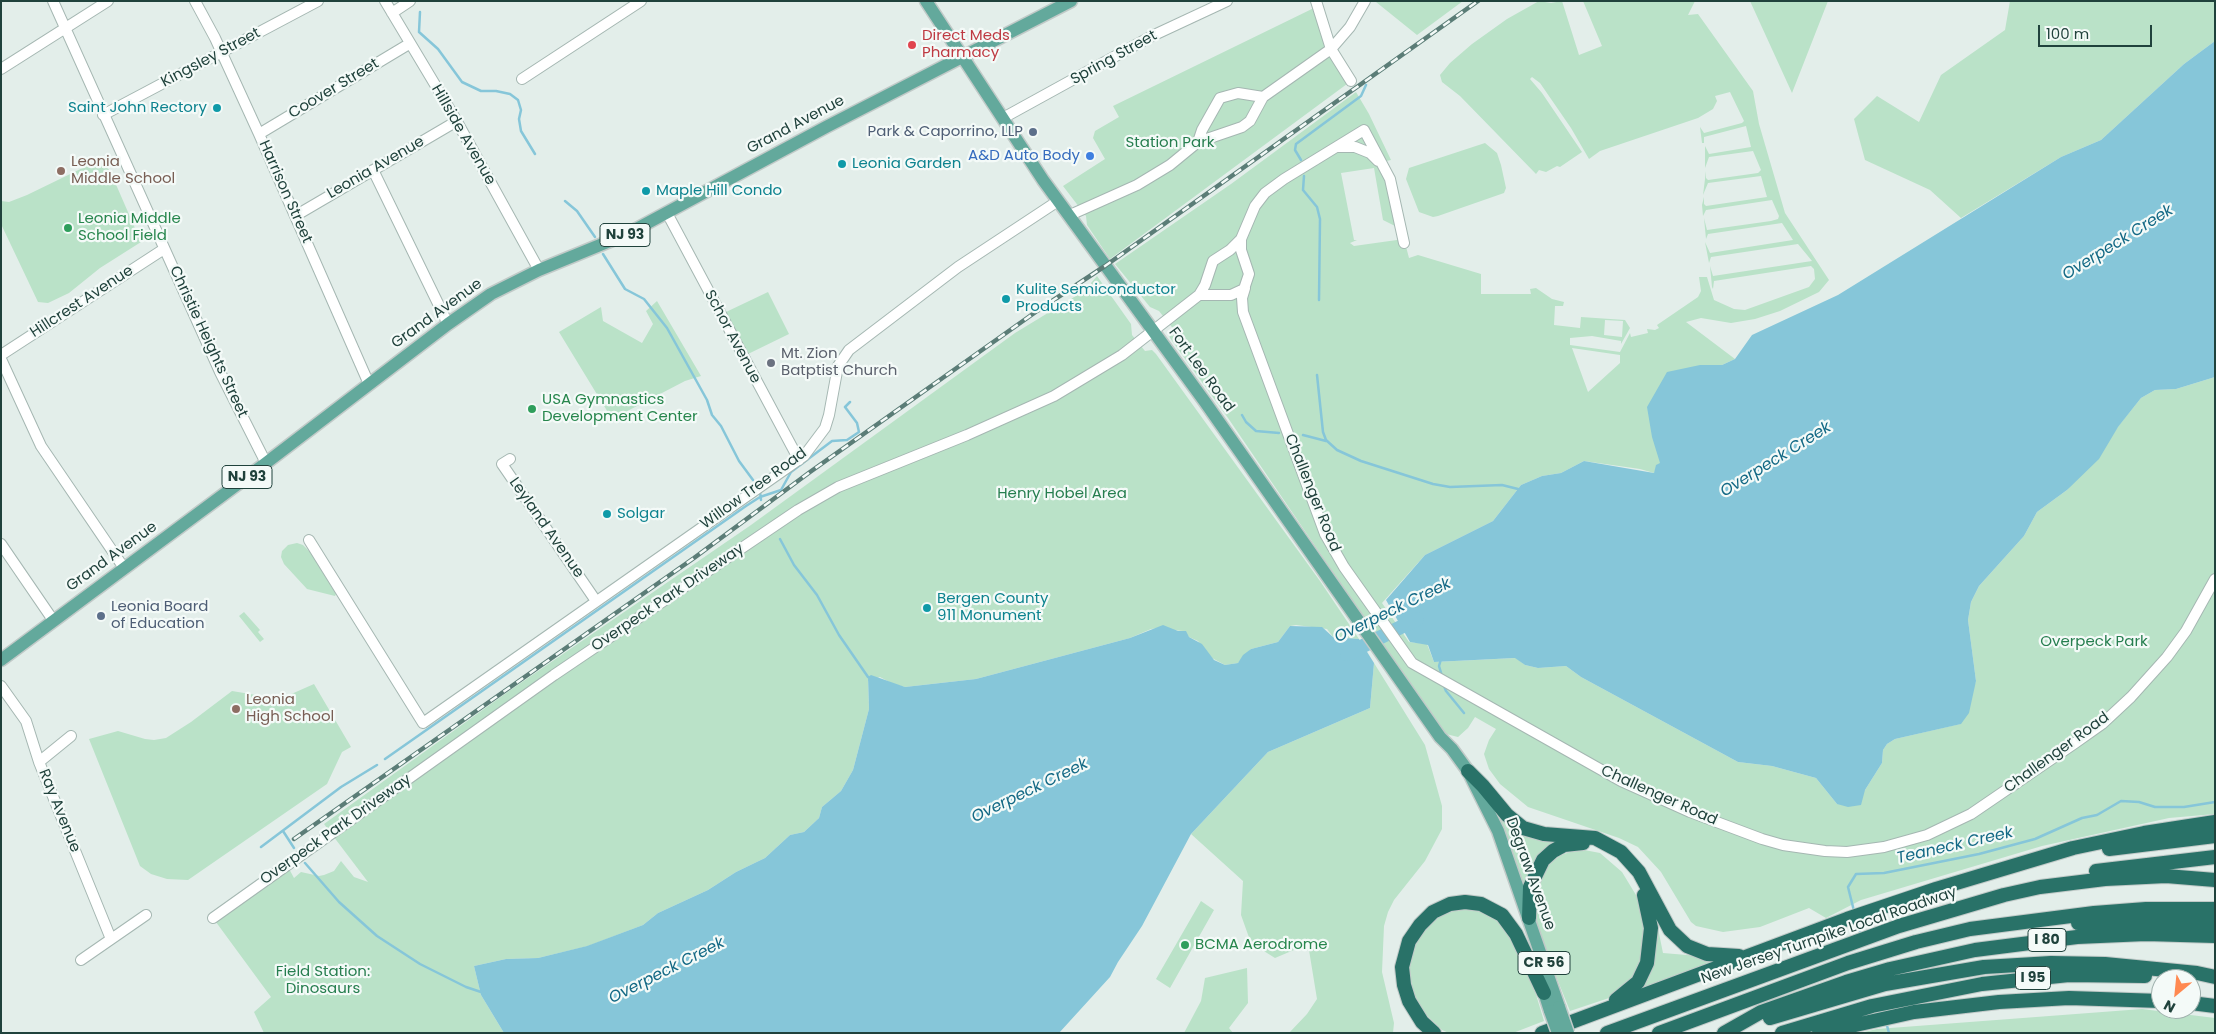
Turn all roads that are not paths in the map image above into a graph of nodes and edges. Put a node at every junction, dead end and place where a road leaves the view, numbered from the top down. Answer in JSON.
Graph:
{"nodes":[{"id":1,"x":53,"y":1,"type":"edge"},
{"id":2,"x":108,"y":1,"type":"edge"},
{"id":3,"x":195,"y":1,"type":"edge"},
{"id":4,"x":318,"y":1,"type":"edge"},
{"id":5,"x":385,"y":1,"type":"edge"},
{"id":6,"x":410,"y":1,"type":"edge"},
{"id":7,"x":641,"y":1,"type":"edge"},
{"id":8,"x":926,"y":1,"type":"edge"},
{"id":9,"x":1071,"y":1,"type":"edge"},
{"id":10,"x":1226,"y":1,"type":"edge"},
{"id":11,"x":1316,"y":1,"type":"edge"},
{"id":12,"x":1365,"y":1,"type":"edge"},
{"id":13,"x":1053,"y":5,"type":"edge"},
{"id":14,"x":392,"y":13,"type":"junction"},
{"id":15,"x":65,"y":29,"type":"junction"},
{"id":16,"x":409,"y":44,"type":"junction"},
{"id":17,"x":1331,"y":49,"type":"junction"},
{"id":18,"x":222,"y":53,"type":"junction"},
{"id":19,"x":961,"y":58,"type":"junction"},
{"id":20,"x":1,"y":69,"type":"edge"},
{"id":21,"x":522,"y":79,"type":"dead end"},
{"id":22,"x":1351,"y":80,"type":"dead end"},
{"id":23,"x":1264,"y":97,"type":"junction"},
{"id":24,"x":103,"y":115,"type":"junction"},
{"id":25,"x":1003,"y":118,"type":"junction"},
{"id":26,"x":456,"y":121,"type":"junction"},
{"id":27,"x":259,"y":134,"type":"junction"},
{"id":28,"x":1198,"y":142,"type":"junction"},
{"id":29,"x":1336,"y":147,"type":"junction"},
{"id":30,"x":1384,"y":166,"type":"junction"},
{"id":31,"x":373,"y":170,"type":"junction"},
{"id":32,"x":1058,"y":201,"type":"junction"},
{"id":33,"x":667,"y":213,"type":"junction"},
{"id":34,"x":1070,"y":214,"type":"junction"},
{"id":35,"x":295,"y":216,"type":"junction"},
{"id":36,"x":1241,"y":238,"type":"junction"},
{"id":37,"x":1404,"y":243,"type":"dead end"},
{"id":38,"x":164,"y":249,"type":"junction"},
{"id":39,"x":1222,"y":255,"type":"junction"},
{"id":40,"x":1245,"y":262,"type":"junction"},
{"id":41,"x":539,"y":270,"type":"junction"},
{"id":42,"x":1208,"y":274,"type":"junction"},
{"id":43,"x":1245,"y":288,"type":"junction"},
{"id":44,"x":1199,"y":295,"type":"junction"},
{"id":45,"x":1223,"y":295,"type":"junction"},
{"id":46,"x":1243,"y":312,"type":"junction"},
{"id":47,"x":448,"y":324,"type":"junction"},
{"id":48,"x":1152,"y":331,"type":"junction"},
{"id":49,"x":1,"y":355,"type":"edge"},
{"id":50,"x":1,"y":359,"type":"edge"},
{"id":51,"x":369,"y":384,"type":"junction"},
{"id":52,"x":510,"y":458,"type":"dead end"},
{"id":53,"x":798,"y":460,"type":"junction"},
{"id":54,"x":266,"y":463,"type":"junction"},
{"id":55,"x":309,"y":540,"type":"dead end"},
{"id":56,"x":1,"y":544,"type":"edge"},
{"id":57,"x":124,"y":568,"type":"junction"},
{"id":58,"x":2215,"y":579,"type":"edge"},
{"id":59,"x":596,"y":601,"type":"junction"},
{"id":60,"x":53,"y":620,"type":"junction"},
{"id":61,"x":1367,"y":632,"type":"joint"},
{"id":62,"x":1,"y":660,"type":"edge"},
{"id":63,"x":1,"y":686,"type":"edge"},
{"id":64,"x":71,"y":736,"type":"dead end"},
{"id":65,"x":1440,"y":737,"type":"junction"},
{"id":66,"x":39,"y":762,"type":"junction"},
{"id":67,"x":1468,"y":771,"type":"junction"},
{"id":68,"x":2215,"y":822,"type":"edge"},
{"id":69,"x":2215,"y":836,"type":"edge"},
{"id":70,"x":2215,"y":857,"type":"edge"},
{"id":71,"x":1991,"y":873,"type":"junction"},
{"id":72,"x":2215,"y":880,"type":"edge"},
{"id":73,"x":2024,"y":890,"type":"junction"},
{"id":74,"x":2215,"y":909,"type":"edge"},
{"id":75,"x":146,"y":915,"type":"dead end"},
{"id":76,"x":213,"y":918,"type":"dead end"},
{"id":77,"x":1529,"y":918,"type":"junction"},
{"id":78,"x":2215,"y":922,"type":"edge"},
{"id":79,"x":1986,"y":926,"type":"junction"},
{"id":80,"x":2215,"y":936,"type":"edge"},
{"id":81,"x":111,"y":939,"type":"junction"},
{"id":82,"x":1747,"y":956,"type":"junction"},
{"id":83,"x":80,"y":960,"type":"dead end"},
{"id":84,"x":2215,"y":977,"type":"edge"},
{"id":85,"x":1883,"y":978,"type":"junction"},
{"id":86,"x":2151,"y":978,"type":"edge"},
{"id":87,"x":2201,"y":981,"type":"edge"},
{"id":88,"x":2215,"y":982,"type":"edge"},
{"id":89,"x":1544,"y":993,"type":"junction"},
{"id":90,"x":2151,"y":1000,"type":"edge"},
{"id":91,"x":2201,"y":1005,"type":"edge"},
{"id":92,"x":2215,"y":1006,"type":"edge"},
{"id":93,"x":1555,"y":1009,"type":"junction"},
{"id":94,"x":1601,"y":1011,"type":"junction"},
{"id":95,"x":1874,"y":1013,"type":"junction"},
{"id":96,"x":1434,"y":1033,"type":"edge"},
{"id":97,"x":1542,"y":1033,"type":"edge"},
{"id":98,"x":1558,"y":1033,"type":"edge"},
{"id":99,"x":1568,"y":1033,"type":"edge"},
{"id":100,"x":1607,"y":1033,"type":"edge"},
{"id":101,"x":1659,"y":1033,"type":"edge"},
{"id":102,"x":1725,"y":1033,"type":"edge"},
{"id":103,"x":1782,"y":1033,"type":"edge"},
{"id":104,"x":1819,"y":1033,"type":"edge"}],
"edges":[{"from":1,"to":15,"type":"street","name":"Christie Heights Street"},
{"from":2,"to":15,"type":"street"},
{"from":3,"to":18,"type":"street","name":"Harrison Street"},
{"from":4,"to":18,"type":"street","name":"Kingsley Street"},
{"from":5,"to":14,"type":"street","name":"Hillside Avenue"},
{"from":6,"to":14,"type":"street"},
{"from":7,"to":21,"type":"street"},
{"from":8,"to":19,"type":"main road","name":"Fort Lee Road","number":"CR 56"},
{"from":9,"to":13,"type":"main road","name":"Grand Avenue","number":"NJ 93"},
{"from":10,"to":25,"type":"street","name":"Spring Street"},
{"from":11,"to":17,"type":"street"},
{"from":12,"to":17,"type":"street"},
{"from":13,"to":19,"type":"main road","name":"Grand Avenue","number":"NJ 93"},
{"from":14,"to":16,"type":"street","name":"Hillside Avenue"},
{"from":15,"to":20,"type":"street"},
{"from":15,"to":24,"type":"street","name":"Christie Heights Street"},
{"from":16,"to":26,"type":"street","name":"Hillside Avenue"},
{"from":16,"to":27,"type":"street","name":"Coover Street"},
{"from":17,"to":22,"type":"street"},
{"from":17,"to":23,"type":"street"},
{"from":18,"to":24,"type":"street","name":"Kingsley Street"},
{"from":18,"to":27,"type":"street","name":"Harrison Street"},
{"from":19,"to":25,"type":"main road","name":"Fort Lee Road","number":"CR 56"},
{"from":19,"to":33,"type":"main road","name":"Grand Avenue","number":"NJ 93"},
{"from":23,"to":28,"type":"street"},
{"from":23,"to":28,"type":"street"},
{"from":24,"to":38,"type":"street","name":"Christie Heights Street"},
{"from":25,"to":32,"type":"main road","name":"Fort Lee Road","number":"CR 56"},
{"from":26,"to":31,"type":"street","name":"Leonia Avenue"},
{"from":26,"to":41,"type":"street","name":"Hillside Avenue"},
{"from":27,"to":35,"type":"street","name":"Harrison Street"},
{"from":28,"to":34,"type":"street"},
{"from":29,"to":30,"type":"street"},
{"from":29,"to":30,"type":"street"},
{"from":29,"to":36,"type":"street"},
{"from":30,"to":37,"type":"street"},
{"from":31,"to":35,"type":"street","name":"Leonia Avenue"},
{"from":31,"to":47,"type":"street"},
{"from":32,"to":34,"type":"main road","name":"Fort Lee Road","number":"CR 56"},
{"from":32,"to":53,"type":"street","name":"Willow Tree Road"},
{"from":33,"to":41,"type":"main road","name":"Grand Avenue","number":"NJ 93"},
{"from":33,"to":53,"type":"street","name":"Schor Avenue"},
{"from":34,"to":48,"type":"main road","name":"Fort Lee Road","number":"CR 56"},
{"from":35,"to":51,"type":"street","name":"Harrison Street"},
{"from":36,"to":39,"type":"street"},
{"from":36,"to":40,"type":"street"},
{"from":38,"to":49,"type":"street","name":"Hillcrest Avenue"},
{"from":38,"to":54,"type":"street","name":"Christie Heights Street"},
{"from":39,"to":40,"type":"street"},
{"from":39,"to":42,"type":"street"},
{"from":40,"to":43,"type":"street"},
{"from":41,"to":47,"type":"main road","name":"Grand Avenue","number":"NJ 93"},
{"from":42,"to":44,"type":"street"},
{"from":42,"to":45,"type":"street"},
{"from":43,"to":45,"type":"street"},
{"from":43,"to":46,"type":"street","name":"Challenger Road"},
{"from":44,"to":45,"type":"street"},
{"from":44,"to":48,"type":"street","name":"Overpeck Park Driveway"},
{"from":45,"to":46,"type":"street","name":"Challenger Road"},
{"from":46,"to":58,"type":"street","name":"Challenger Road"},
{"from":47,"to":51,"type":"main road","name":"Grand Avenue","number":"NJ 93"},
{"from":48,"to":61,"type":"main road","name":"Fort Lee Road","number":"CR 56"},
{"from":48,"to":76,"type":"street","name":"Overpeck Park Driveway"},
{"from":50,"to":57,"type":"street"},
{"from":51,"to":54,"type":"main road","name":"Grand Avenue","number":"NJ 93"},
{"from":52,"to":59,"type":"street","name":"Leyland Avenue"},
{"from":53,"to":59,"type":"street","name":"Willow Tree Road"},
{"from":54,"to":57,"type":"main road","name":"Grand Avenue","number":"NJ 93"},
{"from":55,"to":59,"type":"street","name":"Willow Tree Road"},
{"from":56,"to":60,"type":"street"},
{"from":57,"to":60,"type":"main road","name":"Grand Avenue","number":"NJ 93"},
{"from":60,"to":62,"type":"main road","name":"Grand Avenue","number":"NJ 93"},
{"from":61,"to":65,"type":"main road","name":"Degraw Avenue","number":"CR 56"},
{"from":63,"to":66,"type":"street","name":"Ray Avenue"},
{"from":64,"to":66,"type":"street"},
{"from":65,"to":67,"type":"main road","name":"Degraw Avenue","number":"CR 56"},
{"from":65,"to":89,"type":"main road","name":"Degraw Avenue","number":"CR 56"},
{"from":66,"to":81,"type":"street","name":"Ray Avenue"},
{"from":67,"to":77,"type":"main road","name":"Degraw Avenue","number":"CR 56"},
{"from":67,"to":82,"type":"highway"},
{"from":68,"to":71,"type":"highway"},
{"from":69,"to":71,"type":"highway"},
{"from":70,"to":73,"type":"highway"},
{"from":71,"to":82,"type":"highway"},
{"from":72,"to":73,"type":"highway","name":"New Jersey Turnpike Local Roadway"},
{"from":73,"to":100,"type":"highway","name":"New Jersey Turnpike Local Roadway"},
{"from":74,"to":79,"type":"highway"},
{"from":75,"to":81,"type":"street"},
{"from":77,"to":93,"type":"main road","name":"Degraw Avenue","number":"CR 56"},
{"from":77,"to":94,"type":"highway"},
{"from":78,"to":79,"type":"highway","number":"I 80"},
{"from":79,"to":101,"type":"highway"},
{"from":80,"to":85,"type":"highway","number":"I 80"},
{"from":81,"to":83,"type":"street"},
{"from":82,"to":94,"type":"highway"},
{"from":84,"to":85,"type":"highway","number":"I 95"},
{"from":85,"to":102,"type":"highway","number":"I 95"},
{"from":86,"to":95,"type":"highway","number":"I 95"},
{"from":87,"to":88,"type":"highway"},
{"from":89,"to":93,"type":"main road","name":"Degraw Avenue","number":"CR 56"},
{"from":89,"to":96,"type":"highway"},
{"from":90,"to":95,"type":"highway"},
{"from":91,"to":92,"type":"highway"},
{"from":93,"to":98,"type":"main road","name":"Degraw Avenue","number":"CR 56","bridge":true},
{"from":93,"to":99,"type":"main road","name":"Degraw Avenue","number":"CR 56","bridge":true},
{"from":94,"to":97,"type":"highway"},
{"from":95,"to":103,"type":"highway","number":"I 95"},
{"from":95,"to":104,"type":"highway"}]}
